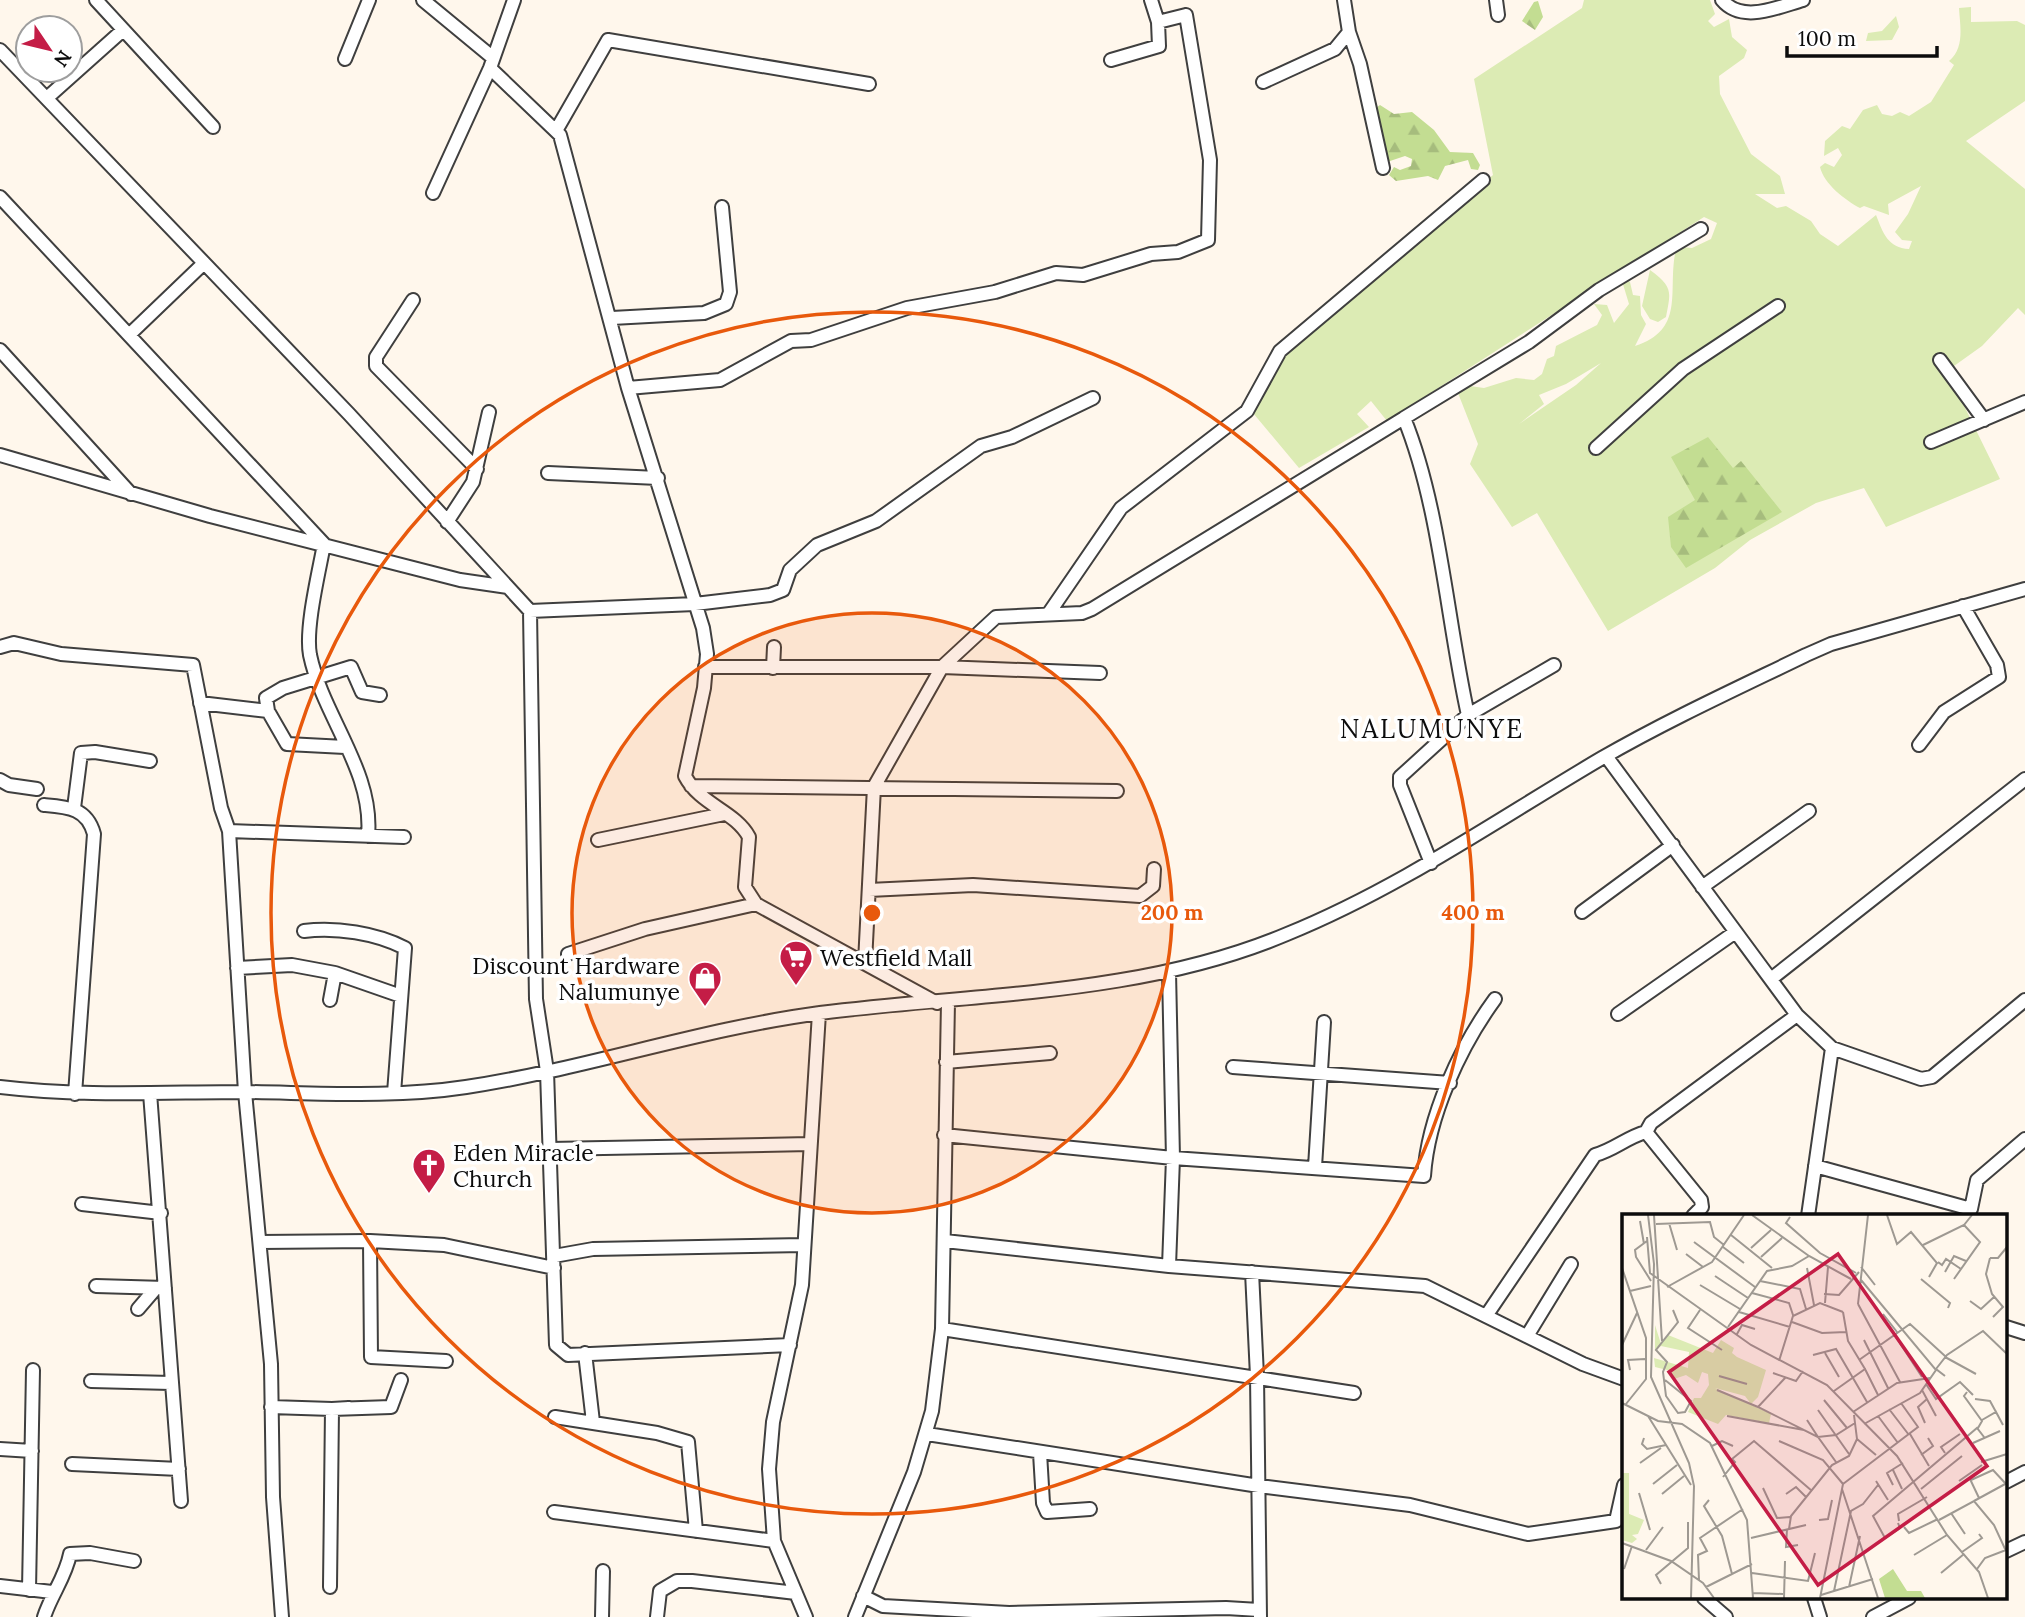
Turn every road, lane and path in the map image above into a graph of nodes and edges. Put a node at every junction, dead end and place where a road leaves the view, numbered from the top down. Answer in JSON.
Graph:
{"nodes":[{"id":1,"x":96,"y":0,"type":"edge"},
{"id":2,"x":369,"y":0,"type":"edge"},
{"id":3,"x":423,"y":0,"type":"edge"},
{"id":4,"x":514,"y":0,"type":"edge"},
{"id":5,"x":1151,"y":0,"type":"edge"},
{"id":6,"x":1344,"y":0,"type":"edge"},
{"id":7,"x":1496,"y":0,"type":"edge"},
{"id":8,"x":1722,"y":0,"type":"edge"},
{"id":9,"x":1803,"y":0,"type":"edge"},
{"id":10,"x":1498,"y":15,"type":"dead end"},
{"id":11,"x":1158,"y":22,"type":"junction"},
{"id":12,"x":122,"y":30,"type":"junction"},
{"id":13,"x":1349,"y":32,"type":"junction"},
{"id":14,"x":0,"y":50,"type":"edge"},
{"id":15,"x":345,"y":58,"type":"dead end"},
{"id":16,"x":1111,"y":60,"type":"dead end"},
{"id":17,"x":491,"y":63,"type":"junction"},
{"id":18,"x":1263,"y":82,"type":"dead end"},
{"id":19,"x":869,"y":84,"type":"dead end"},
{"id":20,"x":48,"y":97,"type":"junction"},
{"id":21,"x":213,"y":127,"type":"dead end"},
{"id":22,"x":557,"y":129,"type":"junction"},
{"id":23,"x":1383,"y":168,"type":"dead end"},
{"id":24,"x":1483,"y":180,"type":"dead end"},
{"id":25,"x":433,"y":193,"type":"dead end"},
{"id":26,"x":0,"y":197,"type":"edge"},
{"id":27,"x":722,"y":207,"type":"dead end"},
{"id":28,"x":1701,"y":229,"type":"dead end"},
{"id":29,"x":203,"y":264,"type":"junction"},
{"id":30,"x":413,"y":300,"type":"dead end"},
{"id":31,"x":1778,"y":306,"type":"dead end"},
{"id":32,"x":612,"y":318,"type":"junction"},
{"id":33,"x":130,"y":334,"type":"junction"},
{"id":34,"x":0,"y":349,"type":"edge"},
{"id":35,"x":1940,"y":360,"type":"dead end"},
{"id":36,"x":628,"y":388,"type":"junction"},
{"id":37,"x":1093,"y":398,"type":"dead end"},
{"id":38,"x":2025,"y":402,"type":"edge"},
{"id":39,"x":489,"y":412,"type":"dead end"},
{"id":40,"x":1404,"y":418,"type":"junction"},
{"id":41,"x":1984,"y":420,"type":"junction"},
{"id":42,"x":1931,"y":442,"type":"dead end"},
{"id":43,"x":1596,"y":448,"type":"dead end"},
{"id":44,"x":0,"y":455,"type":"edge"},
{"id":45,"x":477,"y":469,"type":"junction"},
{"id":46,"x":548,"y":473,"type":"dead end"},
{"id":47,"x":658,"y":478,"type":"junction"},
{"id":48,"x":131,"y":494,"type":"junction"},
{"id":49,"x":447,"y":522,"type":"junction"},
{"id":50,"x":324,"y":544,"type":"junction"},
{"id":51,"x":508,"y":587,"type":"junction"},
{"id":52,"x":2025,"y":589,"type":"edge"},
{"id":53,"x":695,"y":604,"type":"junction"},
{"id":54,"x":1963,"y":606,"type":"junction"},
{"id":55,"x":530,"y":611,"type":"junction"},
{"id":56,"x":1049,"y":613,"type":"junction"},
{"id":57,"x":0,"y":646,"type":"edge"},
{"id":58,"x":774,"y":647,"type":"dead end"},
{"id":59,"x":1554,"y":665,"type":"dead end"},
{"id":60,"x":705,"y":667,"type":"junction"},
{"id":61,"x":942,"y":667,"type":"junction"},
{"id":62,"x":773,"y":668,"type":"junction"},
{"id":63,"x":1100,"y":673,"type":"dead end"},
{"id":64,"x":317,"y":676,"type":"junction"},
{"id":65,"x":380,"y":695,"type":"dead end"},
{"id":66,"x":201,"y":703,"type":"junction"},
{"id":67,"x":268,"y":711,"type":"junction"},
{"id":68,"x":1468,"y":715,"type":"junction"},
{"id":69,"x":1919,"y":744,"type":"dead end"},
{"id":70,"x":345,"y":747,"type":"junction"},
{"id":71,"x":1606,"y":756,"type":"junction"},
{"id":72,"x":150,"y":761,"type":"dead end"},
{"id":73,"x":2025,"y":779,"type":"edge"},
{"id":74,"x":0,"y":780,"type":"edge"},
{"id":75,"x":691,"y":786,"type":"junction"},
{"id":76,"x":874,"y":787,"type":"junction"},
{"id":77,"x":37,"y":789,"type":"dead end"},
{"id":78,"x":1117,"y":791,"type":"dead end"},
{"id":79,"x":44,"y":805,"type":"dead end"},
{"id":80,"x":74,"y":808,"type":"junction"},
{"id":81,"x":1809,"y":811,"type":"dead end"},
{"id":82,"x":724,"y":814,"type":"junction"},
{"id":83,"x":229,"y":831,"type":"junction"},
{"id":84,"x":368,"y":836,"type":"junction"},
{"id":85,"x":404,"y":837,"type":"dead end"},
{"id":86,"x":598,"y":840,"type":"dead end"},
{"id":87,"x":1673,"y":845,"type":"junction"},
{"id":88,"x":1431,"y":863,"type":"junction"},
{"id":89,"x":1154,"y":869,"type":"dead end"},
{"id":90,"x":1702,"y":887,"type":"junction"},
{"id":91,"x":869,"y":890,"type":"junction"},
{"id":92,"x":756,"y":904,"type":"junction"},
{"id":93,"x":1582,"y":912,"type":"dead end"},
{"id":94,"x":304,"y":932,"type":"dead end"},
{"id":95,"x":1734,"y":933,"type":"junction"},
{"id":96,"x":568,"y":954,"type":"dead end"},
{"id":97,"x":865,"y":962,"type":"junction"},
{"id":98,"x":237,"y":968,"type":"junction"},
{"id":99,"x":1169,"y":972,"type":"junction"},
{"id":100,"x":335,"y":973,"type":"junction"},
{"id":101,"x":1771,"y":979,"type":"junction"},
{"id":102,"x":401,"y":996,"type":"junction"},
{"id":103,"x":1495,"y":999,"type":"dead end"},
{"id":104,"x":330,"y":1000,"type":"dead end"},
{"id":105,"x":2025,"y":1000,"type":"edge"},
{"id":106,"x":942,"y":1003,"type":"junction"},
{"id":107,"x":819,"y":1013,"type":"junction"},
{"id":108,"x":1618,"y":1014,"type":"dead end"},
{"id":109,"x":1797,"y":1015,"type":"junction"},
{"id":110,"x":1324,"y":1021,"type":"dead end"},
{"id":111,"x":1832,"y":1048,"type":"junction"},
{"id":112,"x":1050,"y":1053,"type":"dead end"},
{"id":113,"x":946,"y":1062,"type":"junction"},
{"id":114,"x":1233,"y":1067,"type":"dead end"},
{"id":115,"x":547,"y":1071,"type":"junction"},
{"id":116,"x":1322,"y":1072,"type":"junction"},
{"id":117,"x":1450,"y":1083,"type":"junction"},
{"id":118,"x":0,"y":1087,"type":"edge"},
{"id":119,"x":245,"y":1092,"type":"junction"},
{"id":120,"x":150,"y":1093,"type":"junction"},
{"id":121,"x":394,"y":1093,"type":"junction"},
{"id":122,"x":75,"y":1094,"type":"junction"},
{"id":123,"x":1646,"y":1132,"type":"junction"},
{"id":124,"x":944,"y":1135,"type":"junction"},
{"id":125,"x":2025,"y":1139,"type":"edge"},
{"id":126,"x":810,"y":1144,"type":"junction"},
{"id":127,"x":550,"y":1149,"type":"junction"},
{"id":128,"x":1173,"y":1158,"type":"junction"},
{"id":129,"x":1815,"y":1166,"type":"junction"},
{"id":130,"x":1315,"y":1167,"type":"junction"},
{"id":131,"x":82,"y":1204,"type":"dead end"},
{"id":132,"x":161,"y":1213,"type":"junction"},
{"id":133,"x":1694,"y":1214,"type":"edge"},
{"id":134,"x":1808,"y":1214,"type":"edge"},
{"id":135,"x":370,"y":1241,"type":"junction"},
{"id":136,"x":945,"y":1241,"type":"junction"},
{"id":137,"x":260,"y":1242,"type":"junction"},
{"id":138,"x":803,"y":1245,"type":"junction"},
{"id":139,"x":554,"y":1262,"type":"junction"},
{"id":140,"x":1571,"y":1264,"type":"dead end"},
{"id":141,"x":1169,"y":1266,"type":"junction"},
{"id":142,"x":1252,"y":1272,"type":"junction"},
{"id":143,"x":96,"y":1286,"type":"dead end"},
{"id":144,"x":160,"y":1288,"type":"junction"},
{"id":145,"x":138,"y":1309,"type":"dead end"},
{"id":146,"x":1486,"y":1316,"type":"junction"},
{"id":147,"x":2008,"y":1327,"type":"edge"},
{"id":148,"x":942,"y":1329,"type":"junction"},
{"id":149,"x":2025,"y":1333,"type":"edge"},
{"id":150,"x":1527,"y":1336,"type":"junction"},
{"id":151,"x":790,"y":1345,"type":"junction"},
{"id":152,"x":585,"y":1353,"type":"junction"},
{"id":153,"x":446,"y":1361,"type":"dead end"},
{"id":154,"x":33,"y":1370,"type":"dead end"},
{"id":155,"x":1257,"y":1376,"type":"junction"},
{"id":156,"x":1622,"y":1378,"type":"edge"},
{"id":157,"x":401,"y":1380,"type":"dead end"},
{"id":158,"x":91,"y":1381,"type":"dead end"},
{"id":159,"x":172,"y":1383,"type":"junction"},
{"id":160,"x":1354,"y":1393,"type":"dead end"},
{"id":161,"x":271,"y":1407,"type":"junction"},
{"id":162,"x":349,"y":1408,"type":"dead end"},
{"id":163,"x":332,"y":1409,"type":"junction"},
{"id":164,"x":555,"y":1417,"type":"dead end"},
{"id":165,"x":593,"y":1422,"type":"junction"},
{"id":166,"x":927,"y":1434,"type":"junction"},
{"id":167,"x":0,"y":1449,"type":"edge"},
{"id":168,"x":32,"y":1451,"type":"junction"},
{"id":169,"x":1040,"y":1453,"type":"junction"},
{"id":170,"x":72,"y":1464,"type":"dead end"},
{"id":171,"x":179,"y":1469,"type":"junction"},
{"id":172,"x":2025,"y":1472,"type":"edge"},
{"id":173,"x":2008,"y":1481,"type":"edge"},
{"id":174,"x":1259,"y":1486,"type":"junction"},
{"id":175,"x":181,"y":1501,"type":"dead end"},
{"id":176,"x":1622,"y":1504,"type":"edge"},
{"id":177,"x":1090,"y":1509,"type":"dead end"},
{"id":178,"x":554,"y":1512,"type":"dead end"},
{"id":179,"x":1620,"y":1524,"type":"edge"},
{"id":180,"x":696,"y":1531,"type":"junction"},
{"id":181,"x":774,"y":1541,"type":"junction"},
{"id":182,"x":2025,"y":1542,"type":"edge"},
{"id":183,"x":2008,"y":1550,"type":"edge"},
{"id":184,"x":134,"y":1561,"type":"dead end"},
{"id":185,"x":603,"y":1571,"type":"dead end"},
{"id":186,"x":0,"y":1587,"type":"edge"},
{"id":187,"x":330,"y":1587,"type":"dead end"},
{"id":188,"x":29,"y":1590,"type":"junction"},
{"id":189,"x":52,"y":1592,"type":"junction"},
{"id":190,"x":796,"y":1593,"type":"junction"},
{"id":191,"x":863,"y":1596,"type":"junction"},
{"id":192,"x":1706,"y":1600,"type":"edge"},
{"id":193,"x":1815,"y":1600,"type":"edge"},
{"id":194,"x":1905,"y":1600,"type":"edge"},
{"id":195,"x":1260,"y":1614,"type":"edge"},
{"id":196,"x":44,"y":1617,"type":"edge"},
{"id":197,"x":282,"y":1617,"type":"edge"},
{"id":198,"x":602,"y":1617,"type":"edge"},
{"id":199,"x":657,"y":1617,"type":"edge"},
{"id":200,"x":806,"y":1617,"type":"edge"},
{"id":201,"x":855,"y":1617,"type":"edge"},
{"id":202,"x":1726,"y":1617,"type":"edge"},
{"id":203,"x":1820,"y":1617,"type":"edge"},
{"id":204,"x":1873,"y":1617,"type":"edge"}],
"edges":[{"from":1,"to":12,"type":"street"},
{"from":2,"to":15,"type":"street"},
{"from":3,"to":17,"type":"street"},
{"from":4,"to":17,"type":"street"},
{"from":5,"to":11,"type":"street"},
{"from":6,"to":13,"type":"street"},
{"from":7,"to":10,"type":"street"},
{"from":8,"to":9,"type":"street"},
{"from":11,"to":16,"type":"street"},
{"from":11,"to":36,"type":"street"},
{"from":12,"to":20,"type":"street"},
{"from":12,"to":21,"type":"street"},
{"from":13,"to":18,"type":"street"},
{"from":13,"to":23,"type":"street"},
{"from":14,"to":20,"type":"street"},
{"from":17,"to":22,"type":"street"},
{"from":17,"to":25,"type":"street"},
{"from":19,"to":22,"type":"street"},
{"from":20,"to":29,"type":"street"},
{"from":22,"to":32,"type":"street"},
{"from":24,"to":56,"type":"street"},
{"from":26,"to":33,"type":"street"},
{"from":27,"to":32,"type":"street"},
{"from":28,"to":40,"type":"street"},
{"from":29,"to":33,"type":"street"},
{"from":29,"to":49,"type":"street"},
{"from":30,"to":45,"type":"street"},
{"from":31,"to":43,"type":"street"},
{"from":32,"to":36,"type":"street"},
{"from":33,"to":50,"type":"street"},
{"from":34,"to":48,"type":"street"},
{"from":35,"to":41,"type":"street"},
{"from":36,"to":47,"type":"street"},
{"from":37,"to":53,"type":"street"},
{"from":38,"to":41,"type":"street"},
{"from":39,"to":45,"type":"street"},
{"from":40,"to":56,"type":"street"},
{"from":40,"to":68,"type":"street"},
{"from":41,"to":42,"type":"street"},
{"from":44,"to":48,"type":"street"},
{"from":45,"to":49,"type":"street"},
{"from":46,"to":47,"type":"street"},
{"from":47,"to":53,"type":"street"},
{"from":48,"to":50,"type":"street"},
{"from":49,"to":51,"type":"street"},
{"from":50,"to":51,"type":"street"},
{"from":50,"to":64,"type":"street"},
{"from":51,"to":55,"type":"street"},
{"from":52,"to":54,"type":"street"},
{"from":53,"to":55,"type":"street"},
{"from":53,"to":60,"type":"street"},
{"from":54,"to":69,"type":"street"},
{"from":54,"to":71,"type":"street"},
{"from":55,"to":115,"type":"street"},
{"from":56,"to":61,"type":"street"},
{"from":57,"to":66,"type":"street"},
{"from":58,"to":62,"type":"street"},
{"from":59,"to":68,"type":"street"},
{"from":60,"to":62,"type":"street"},
{"from":60,"to":75,"type":"street"},
{"from":61,"to":62,"type":"street"},
{"from":61,"to":63,"type":"street"},
{"from":61,"to":76,"type":"street"},
{"from":64,"to":65,"type":"street"},
{"from":64,"to":67,"type":"street"},
{"from":64,"to":70,"type":"street"},
{"from":66,"to":67,"type":"street"},
{"from":66,"to":83,"type":"street"},
{"from":67,"to":70,"type":"street"},
{"from":68,"to":88,"type":"street"},
{"from":70,"to":84,"type":"street"},
{"from":71,"to":87,"type":"street"},
{"from":71,"to":88,"type":"street"},
{"from":72,"to":80,"type":"street"},
{"from":73,"to":101,"type":"street"},
{"from":74,"to":77,"type":"street"},
{"from":75,"to":76,"type":"street"},
{"from":75,"to":82,"type":"street"},
{"from":76,"to":78,"type":"street"},
{"from":76,"to":91,"type":"street"},
{"from":79,"to":80,"type":"street"},
{"from":80,"to":122,"type":"street"},
{"from":81,"to":90,"type":"street"},
{"from":82,"to":86,"type":"street"},
{"from":82,"to":92,"type":"street"},
{"from":83,"to":84,"type":"street"},
{"from":83,"to":98,"type":"street"},
{"from":84,"to":85,"type":"street"},
{"from":87,"to":90,"type":"street"},
{"from":87,"to":93,"type":"street"},
{"from":88,"to":99,"type":"street"},
{"from":89,"to":91,"type":"street"},
{"from":90,"to":95,"type":"street"},
{"from":91,"to":97,"type":"street"},
{"from":92,"to":96,"type":"street"},
{"from":92,"to":97,"type":"street"},
{"from":94,"to":102,"type":"street"},
{"from":95,"to":101,"type":"street"},
{"from":95,"to":108,"type":"street"},
{"from":97,"to":106,"type":"street"},
{"from":98,"to":100,"type":"street"},
{"from":98,"to":119,"type":"street"},
{"from":99,"to":106,"type":"street"},
{"from":99,"to":128,"type":"street"},
{"from":100,"to":102,"type":"street"},
{"from":100,"to":104,"type":"street"},
{"from":101,"to":109,"type":"street"},
{"from":102,"to":121,"type":"street"},
{"from":103,"to":117,"type":"street"},
{"from":105,"to":111,"type":"street"},
{"from":106,"to":107,"type":"street"},
{"from":106,"to":113,"type":"street"},
{"from":107,"to":115,"type":"street"},
{"from":107,"to":126,"type":"street"},
{"from":109,"to":111,"type":"street"},
{"from":109,"to":123,"type":"street"},
{"from":110,"to":116,"type":"street"},
{"from":111,"to":129,"type":"street"},
{"from":112,"to":113,"type":"street"},
{"from":113,"to":124,"type":"street"},
{"from":114,"to":116,"type":"street"},
{"from":115,"to":121,"type":"street"},
{"from":115,"to":127,"type":"street"},
{"from":116,"to":117,"type":"street"},
{"from":116,"to":130,"type":"street"},
{"from":117,"to":130,"type":"street"},
{"from":118,"to":122,"type":"street"},
{"from":119,"to":120,"type":"street"},
{"from":119,"to":121,"type":"street"},
{"from":119,"to":137,"type":"street"},
{"from":120,"to":122,"type":"street"},
{"from":120,"to":132,"type":"street"},
{"from":123,"to":133,"type":"street"},
{"from":123,"to":146,"type":"street"},
{"from":124,"to":128,"type":"street"},
{"from":124,"to":136,"type":"street"},
{"from":125,"to":129,"type":"street"},
{"from":126,"to":127,"type":"street"},
{"from":126,"to":138,"type":"street"},
{"from":127,"to":139,"type":"street"},
{"from":128,"to":130,"type":"street"},
{"from":128,"to":141,"type":"street"},
{"from":129,"to":134,"type":"street"},
{"from":131,"to":132,"type":"street"},
{"from":132,"to":144,"type":"street"},
{"from":135,"to":137,"type":"street"},
{"from":135,"to":139,"type":"street"},
{"from":135,"to":153,"type":"street"},
{"from":136,"to":141,"type":"street"},
{"from":136,"to":148,"type":"street"},
{"from":137,"to":161,"type":"street"},
{"from":138,"to":139,"type":"street"},
{"from":138,"to":151,"type":"street"},
{"from":139,"to":152,"type":"street"},
{"from":140,"to":150,"type":"street"},
{"from":141,"to":142,"type":"street"},
{"from":142,"to":146,"type":"street"},
{"from":142,"to":155,"type":"street"},
{"from":143,"to":144,"type":"street"},
{"from":144,"to":145,"type":"street"},
{"from":144,"to":159,"type":"street"},
{"from":146,"to":150,"type":"street"},
{"from":147,"to":149,"type":"street"},
{"from":148,"to":155,"type":"street"},
{"from":148,"to":166,"type":"street"},
{"from":150,"to":156,"type":"street"},
{"from":151,"to":152,"type":"street"},
{"from":151,"to":181,"type":"street"},
{"from":152,"to":165,"type":"street"},
{"from":154,"to":168,"type":"street"},
{"from":155,"to":160,"type":"street"},
{"from":155,"to":174,"type":"street"},
{"from":157,"to":163,"type":"street"},
{"from":158,"to":159,"type":"street"},
{"from":159,"to":171,"type":"street"},
{"from":161,"to":163,"type":"street"},
{"from":161,"to":197,"type":"street"},
{"from":162,"to":163,"type":"street"},
{"from":163,"to":187,"type":"street"},
{"from":164,"to":165,"type":"street"},
{"from":165,"to":180,"type":"street"},
{"from":166,"to":169,"type":"street"},
{"from":166,"to":191,"type":"street"},
{"from":167,"to":168,"type":"street"},
{"from":168,"to":188,"type":"street"},
{"from":169,"to":174,"type":"street"},
{"from":169,"to":177,"type":"street"},
{"from":170,"to":171,"type":"street"},
{"from":171,"to":175,"type":"street"},
{"from":172,"to":173,"type":"street"},
{"from":174,"to":179,"type":"street"},
{"from":174,"to":195,"type":"street"},
{"from":176,"to":179,"type":"street"},
{"from":178,"to":180,"type":"street"},
{"from":180,"to":181,"type":"street"},
{"from":181,"to":190,"type":"street"},
{"from":182,"to":183,"type":"street"},
{"from":184,"to":189,"type":"street"},
{"from":185,"to":198,"type":"street"},
{"from":186,"to":188,"type":"street"},
{"from":188,"to":189,"type":"street"},
{"from":189,"to":196,"type":"street"},
{"from":190,"to":199,"type":"street"},
{"from":190,"to":200,"type":"street"},
{"from":191,"to":195,"type":"street"},
{"from":191,"to":201,"type":"street"},
{"from":192,"to":202,"type":"street"},
{"from":193,"to":203,"type":"street"},
{"from":194,"to":204,"type":"street"}]}
